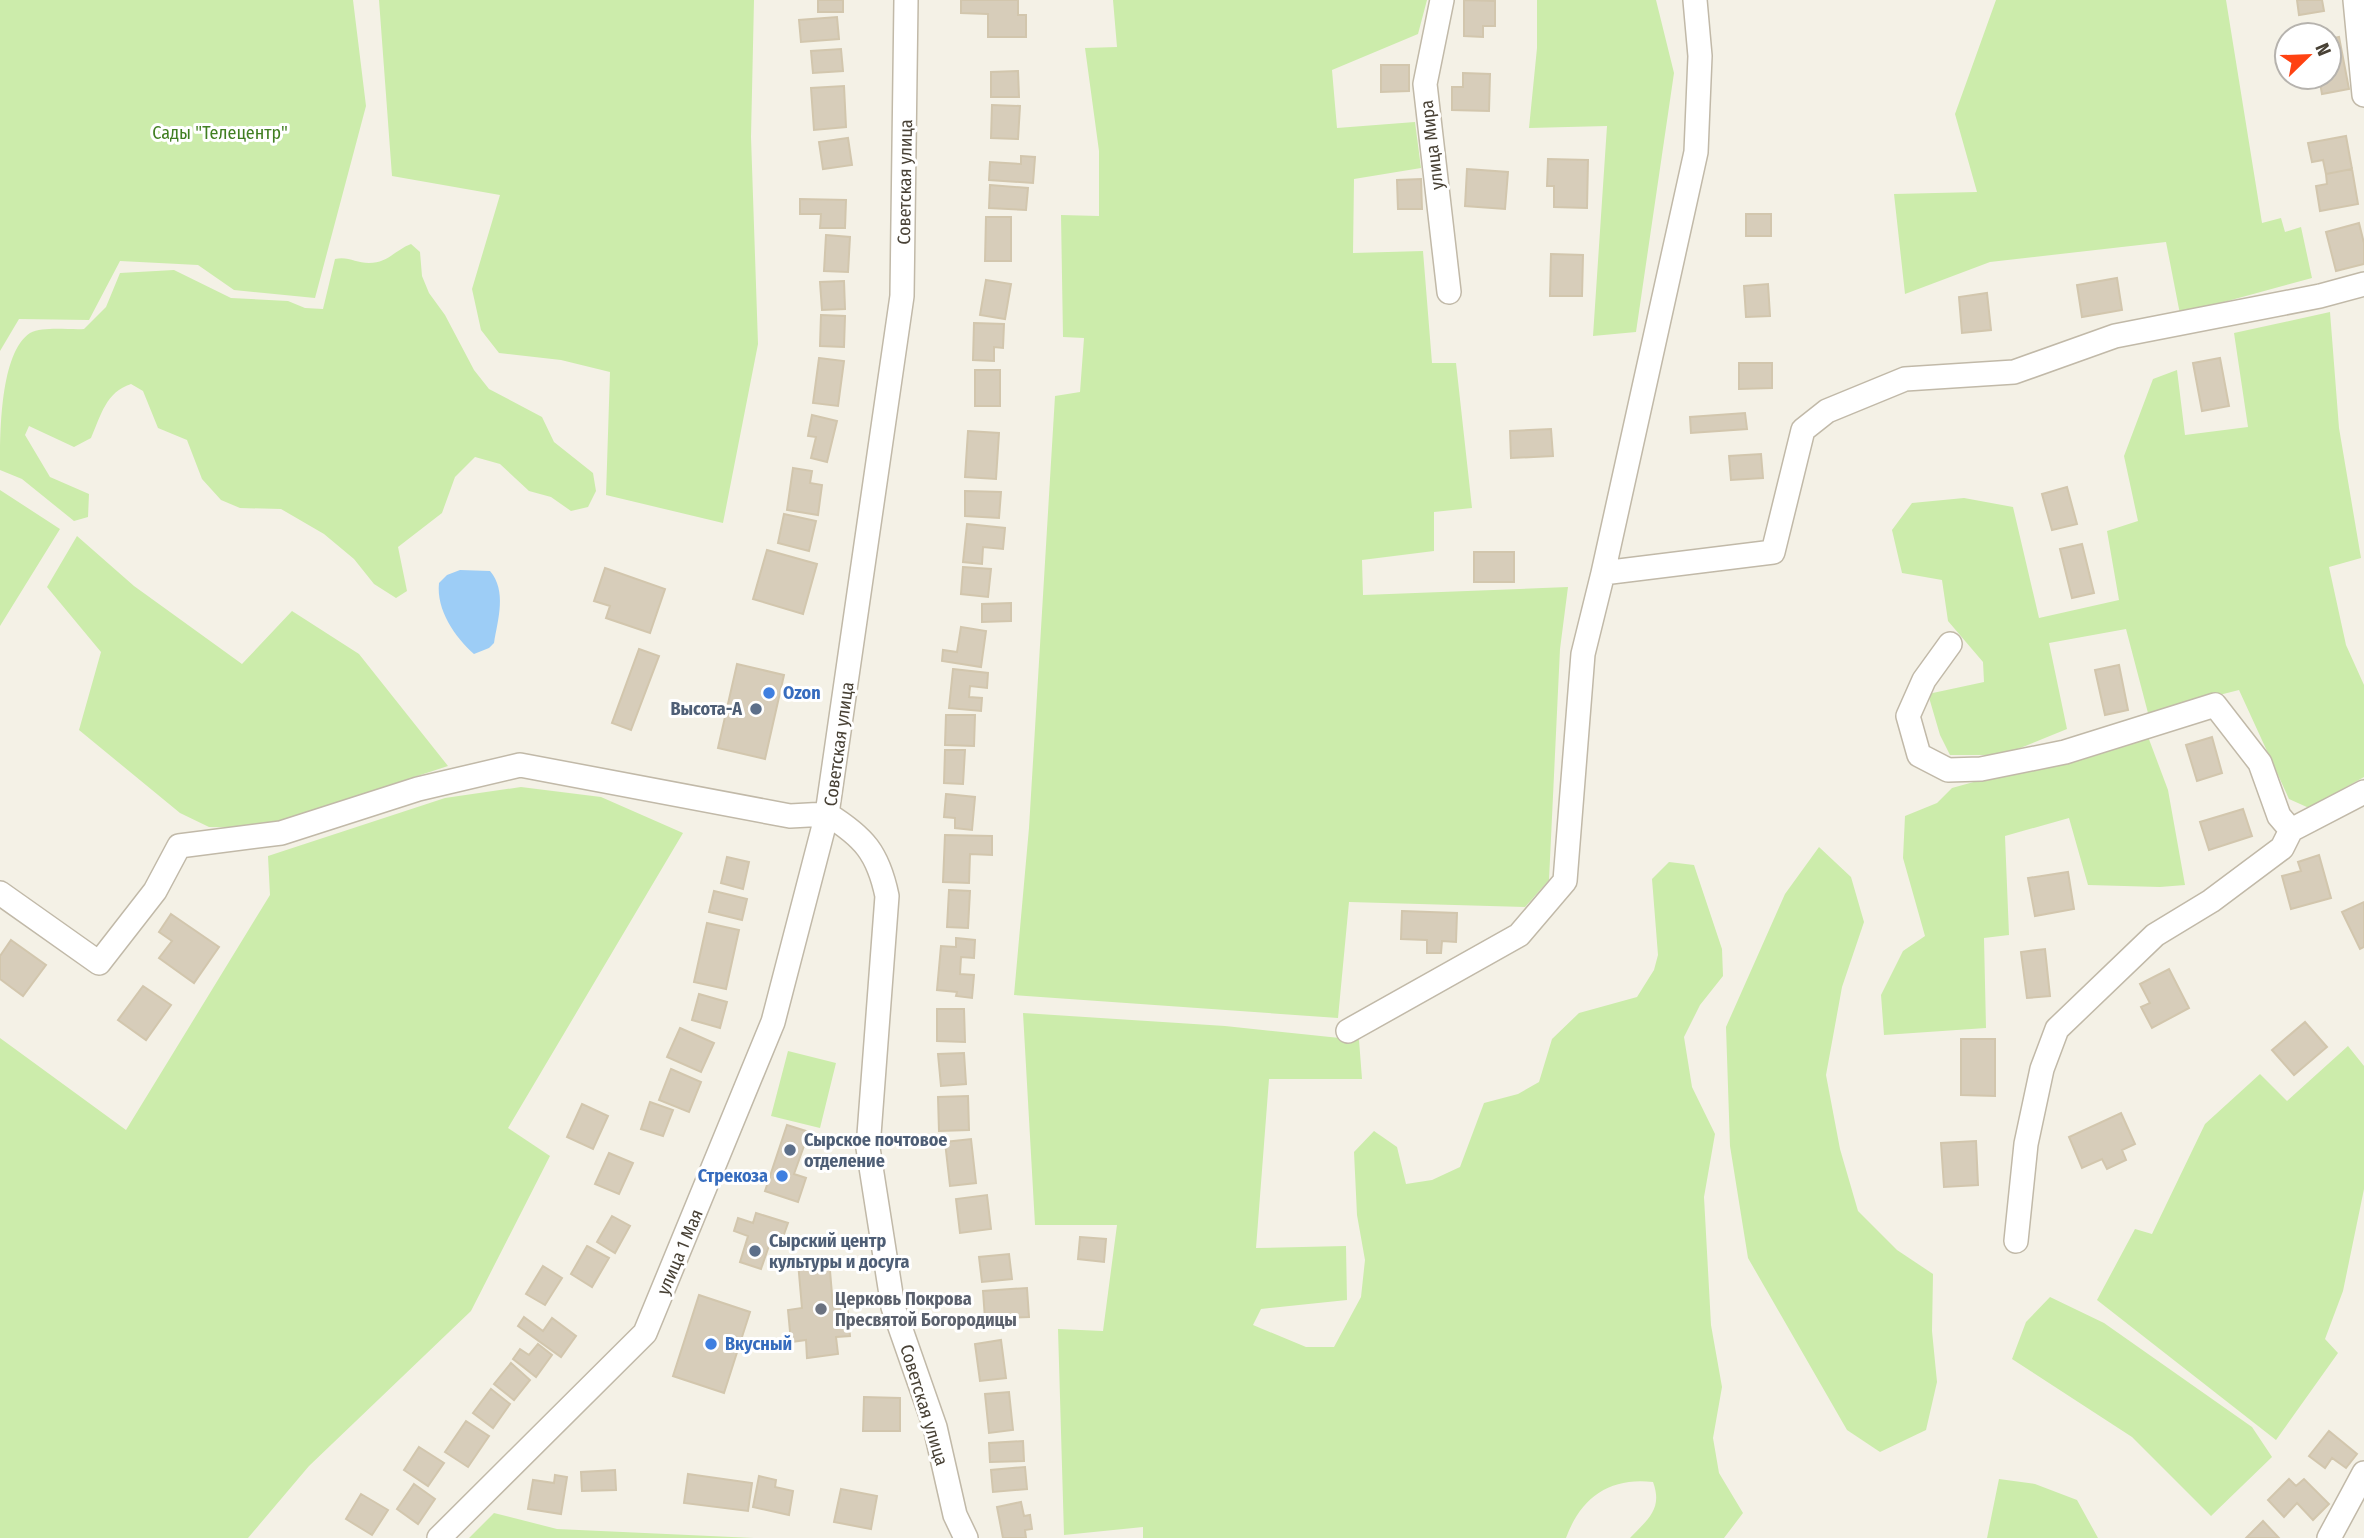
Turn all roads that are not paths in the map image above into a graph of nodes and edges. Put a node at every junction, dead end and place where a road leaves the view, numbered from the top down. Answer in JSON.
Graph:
{"nodes":[{"id":1,"x":906,"y":0,"type":"edge"},
{"id":2,"x":1441,"y":0,"type":"edge"},
{"id":3,"x":1695,"y":0,"type":"edge"},
{"id":4,"x":2355,"y":0,"type":"edge"},
{"id":5,"x":2364,"y":96,"type":"edge"},
{"id":6,"x":2364,"y":284,"type":"edge"},
{"id":7,"x":1449,"y":292,"type":"dead end"},
{"id":8,"x":1603,"y":573,"type":"junction"},
{"id":9,"x":1950,"y":644,"type":"dead end"},
{"id":10,"x":2364,"y":792,"type":"edge"},
{"id":11,"x":827,"y":814,"type":"junction"},
{"id":12,"x":2291,"y":830,"type":"junction"},
{"id":13,"x":0,"y":893,"type":"edge"},
{"id":14,"x":1348,"y":1031,"type":"dead end"},
{"id":15,"x":2016,"y":1241,"type":"dead end"},
{"id":16,"x":2364,"y":1473,"type":"edge"},
{"id":17,"x":439,"y":1538,"type":"edge"},
{"id":18,"x":966,"y":1538,"type":"edge"},
{"id":19,"x":2329,"y":1538,"type":"edge"}],
"edges":[{"from":1,"to":11,"type":"street","name":"Советская улица"},
{"from":2,"to":7,"type":"street","name":"улица Мира"},
{"from":3,"to":8,"type":"street"},
{"from":4,"to":5,"type":"street"},
{"from":6,"to":8,"type":"street"},
{"from":8,"to":14,"type":"street"},
{"from":9,"to":12,"type":"street"},
{"from":10,"to":12,"type":"street"},
{"from":11,"to":13,"type":"street"},
{"from":11,"to":17,"type":"street","name":"улица 1 Мая"},
{"from":11,"to":18,"type":"street","name":"Советская улица"},
{"from":12,"to":15,"type":"street"},
{"from":16,"to":19,"type":"street"}]}
